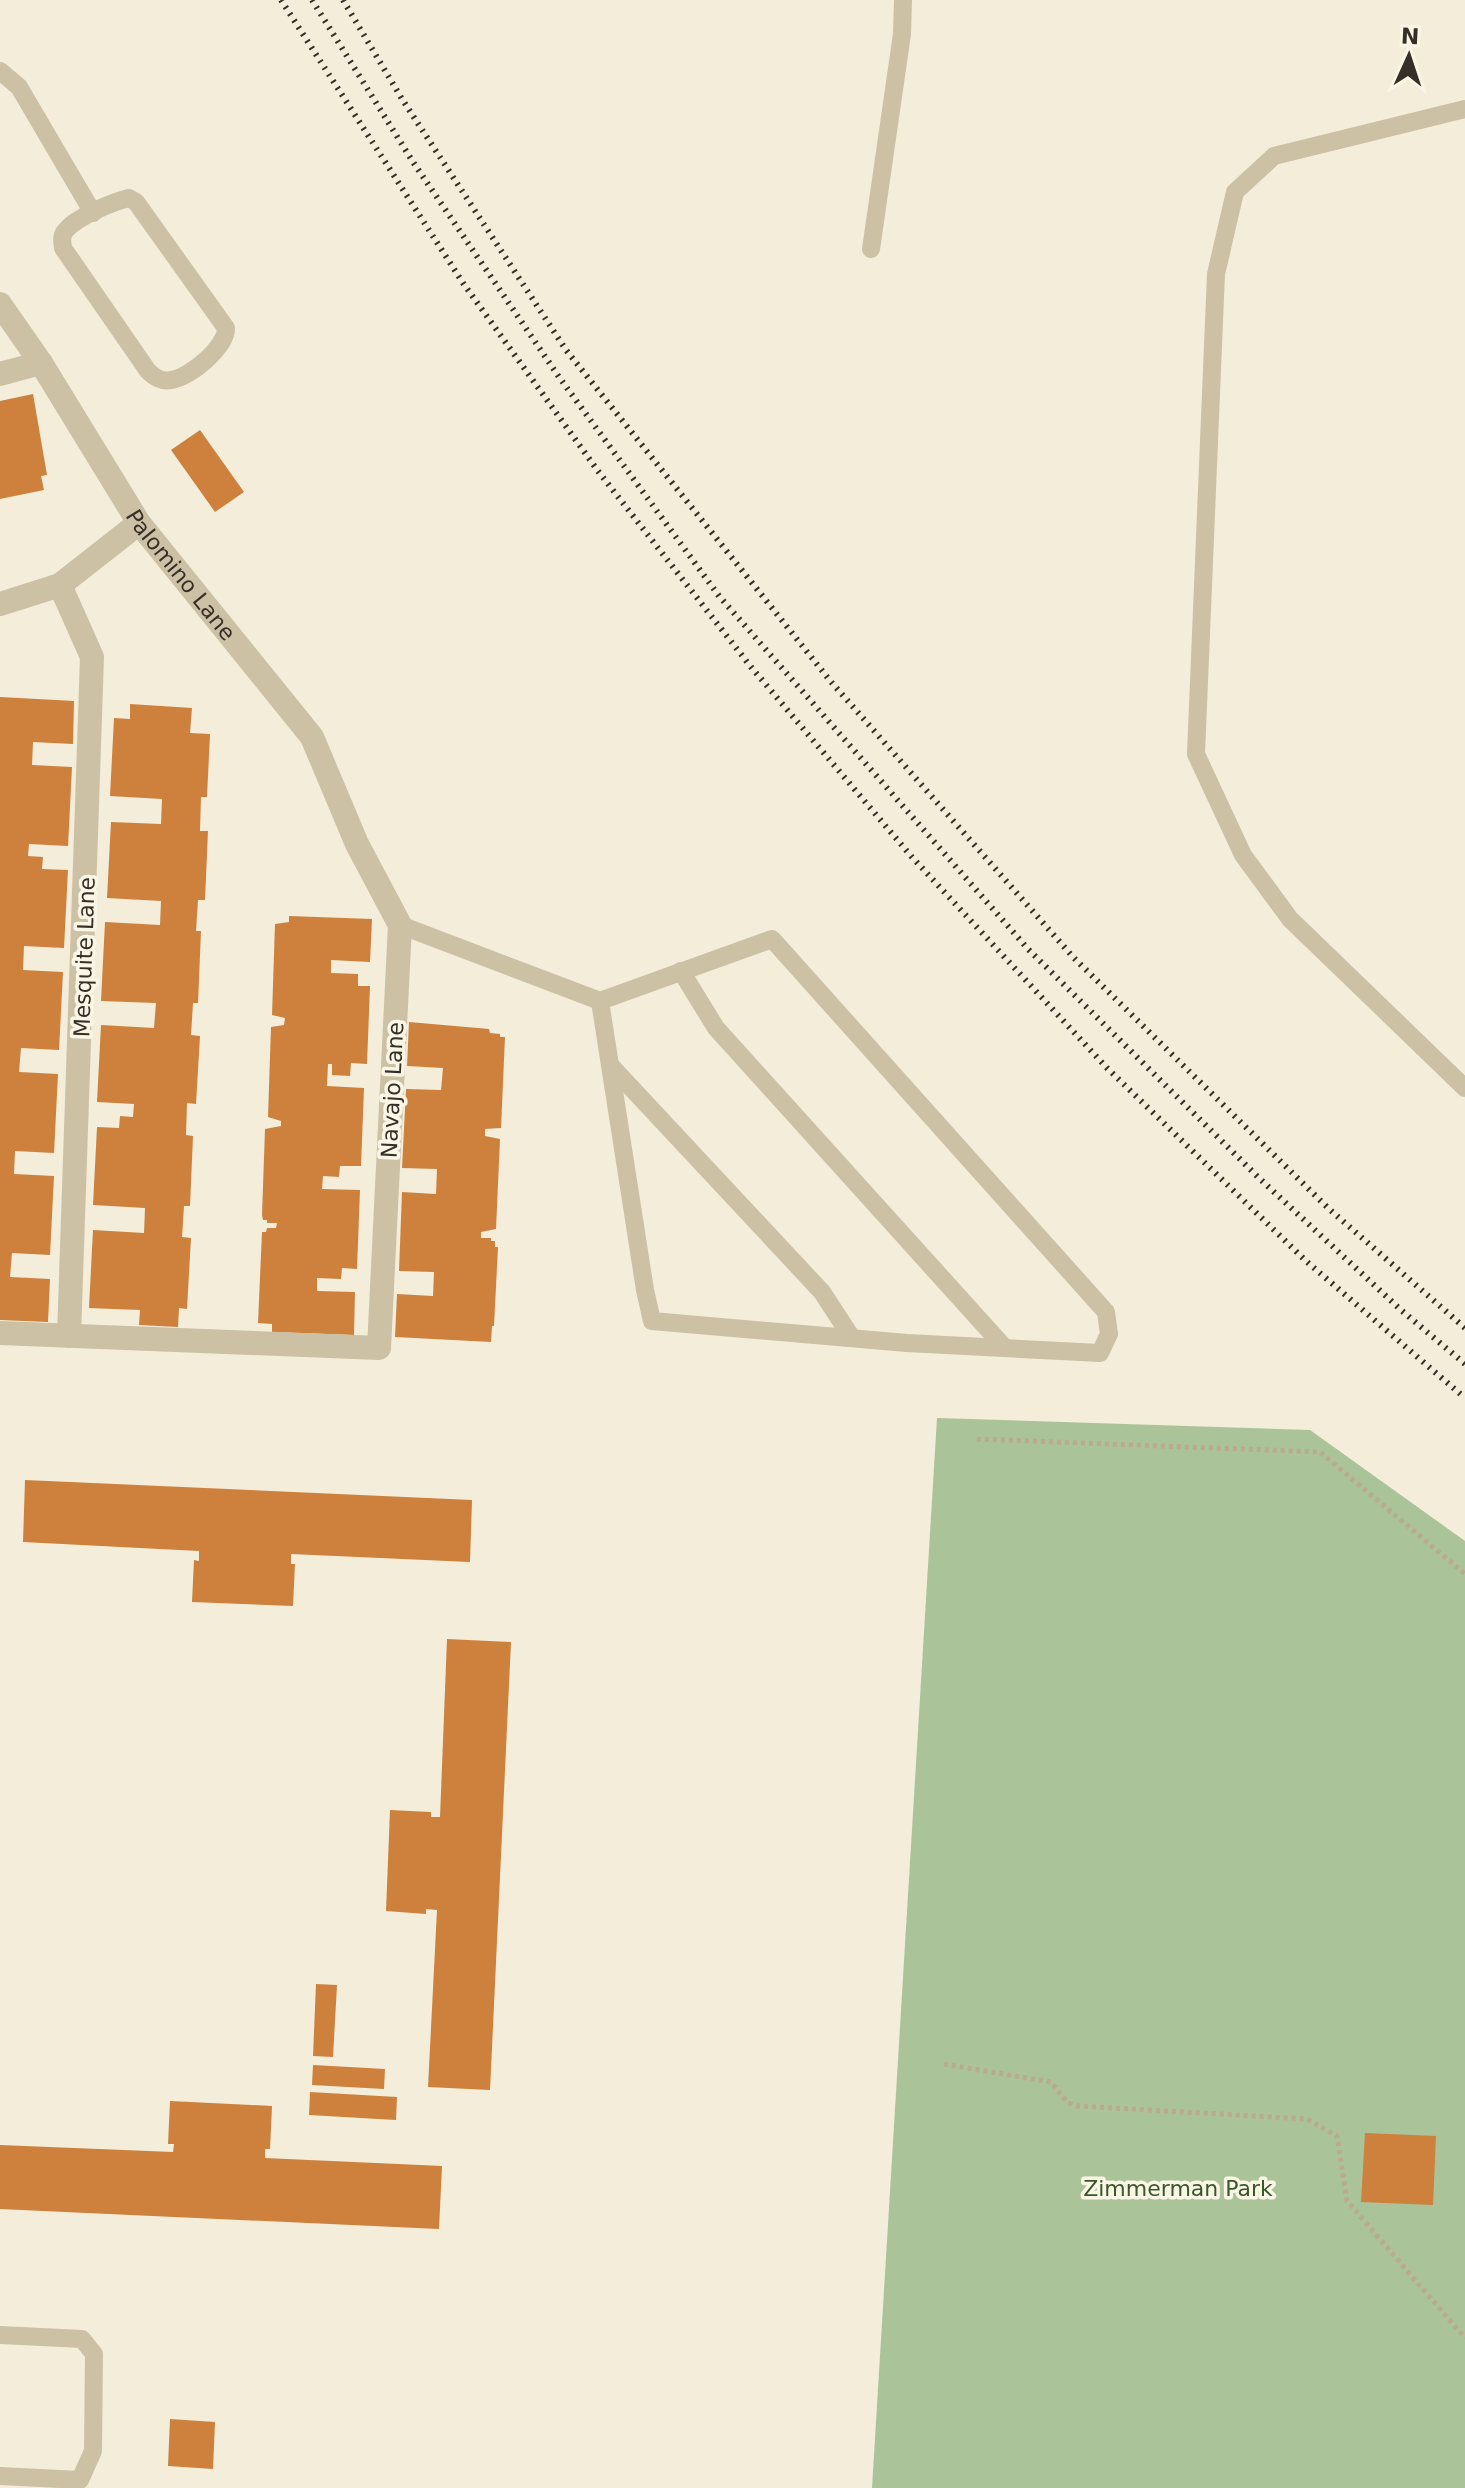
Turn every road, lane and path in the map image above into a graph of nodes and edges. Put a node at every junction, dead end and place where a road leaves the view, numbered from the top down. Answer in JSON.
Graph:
{"nodes":[{"id":1,"x":903,"y":0,"type":"edge"},
{"id":2,"x":0,"y":71,"type":"edge"},
{"id":3,"x":1465,"y":109,"type":"edge"},
{"id":4,"x":93,"y":213,"type":"junction"},
{"id":5,"x":871,"y":249,"type":"dead end"},
{"id":6,"x":0,"y":304,"type":"edge"},
{"id":7,"x":41,"y":363,"type":"junction"},
{"id":8,"x":0,"y":374,"type":"edge"},
{"id":9,"x":139,"y":523,"type":"junction"},
{"id":10,"x":60,"y":585,"type":"junction"},
{"id":11,"x":0,"y":604,"type":"edge"},
{"id":12,"x":400,"y":925,"type":"junction"},
{"id":13,"x":681,"y":971,"type":"junction"},
{"id":14,"x":600,"y":1001,"type":"junction"},
{"id":15,"x":610,"y":1065,"type":"junction"},
{"id":16,"x":1465,"y":1088,"type":"edge"},
{"id":17,"x":0,"y":1333,"type":"edge"},
{"id":18,"x":69,"y":1336,"type":"junction"},
{"id":19,"x":852,"y":1338,"type":"junction"},
{"id":20,"x":1005,"y":1348,"type":"junction"},
{"id":21,"x":977,"y":1439,"type":"dead end"},
{"id":22,"x":1465,"y":1574,"type":"edge"},
{"id":23,"x":944,"y":2064,"type":"dead end"},
{"id":24,"x":0,"y":2335,"type":"edge"},
{"id":25,"x":1465,"y":2338,"type":"edge"},
{"id":26,"x":0,"y":2476,"type":"edge"}],
"edges":[{"from":1,"to":5,"type":"lane"},
{"from":2,"to":4,"type":"lane"},
{"from":3,"to":16,"type":"lane"},
{"from":4,"to":4,"type":"lane"},
{"from":6,"to":7,"type":"street","name":"Palomino Lane"},
{"from":7,"to":8,"type":"street"},
{"from":7,"to":9,"type":"street","name":"Palomino Lane"},
{"from":9,"to":10,"type":"street"},
{"from":9,"to":12,"type":"street","name":"Palomino Lane"},
{"from":10,"to":11,"type":"street"},
{"from":10,"to":18,"type":"street","name":"Mesquite Lane"},
{"from":12,"to":14,"type":"lane"},
{"from":12,"to":18,"type":"street","name":"Navajo Lane"},
{"from":13,"to":14,"type":"lane"},
{"from":13,"to":20,"type":"lane"},
{"from":13,"to":20,"type":"lane"},
{"from":14,"to":15,"type":"lane"},
{"from":15,"to":19,"type":"lane"},
{"from":15,"to":19,"type":"lane"},
{"from":17,"to":18,"type":"street"},
{"from":19,"to":20,"type":"lane"},
{"from":21,"to":22,"type":"path"},
{"from":23,"to":25,"type":"path"},
{"from":24,"to":26,"type":"lane"}]}
